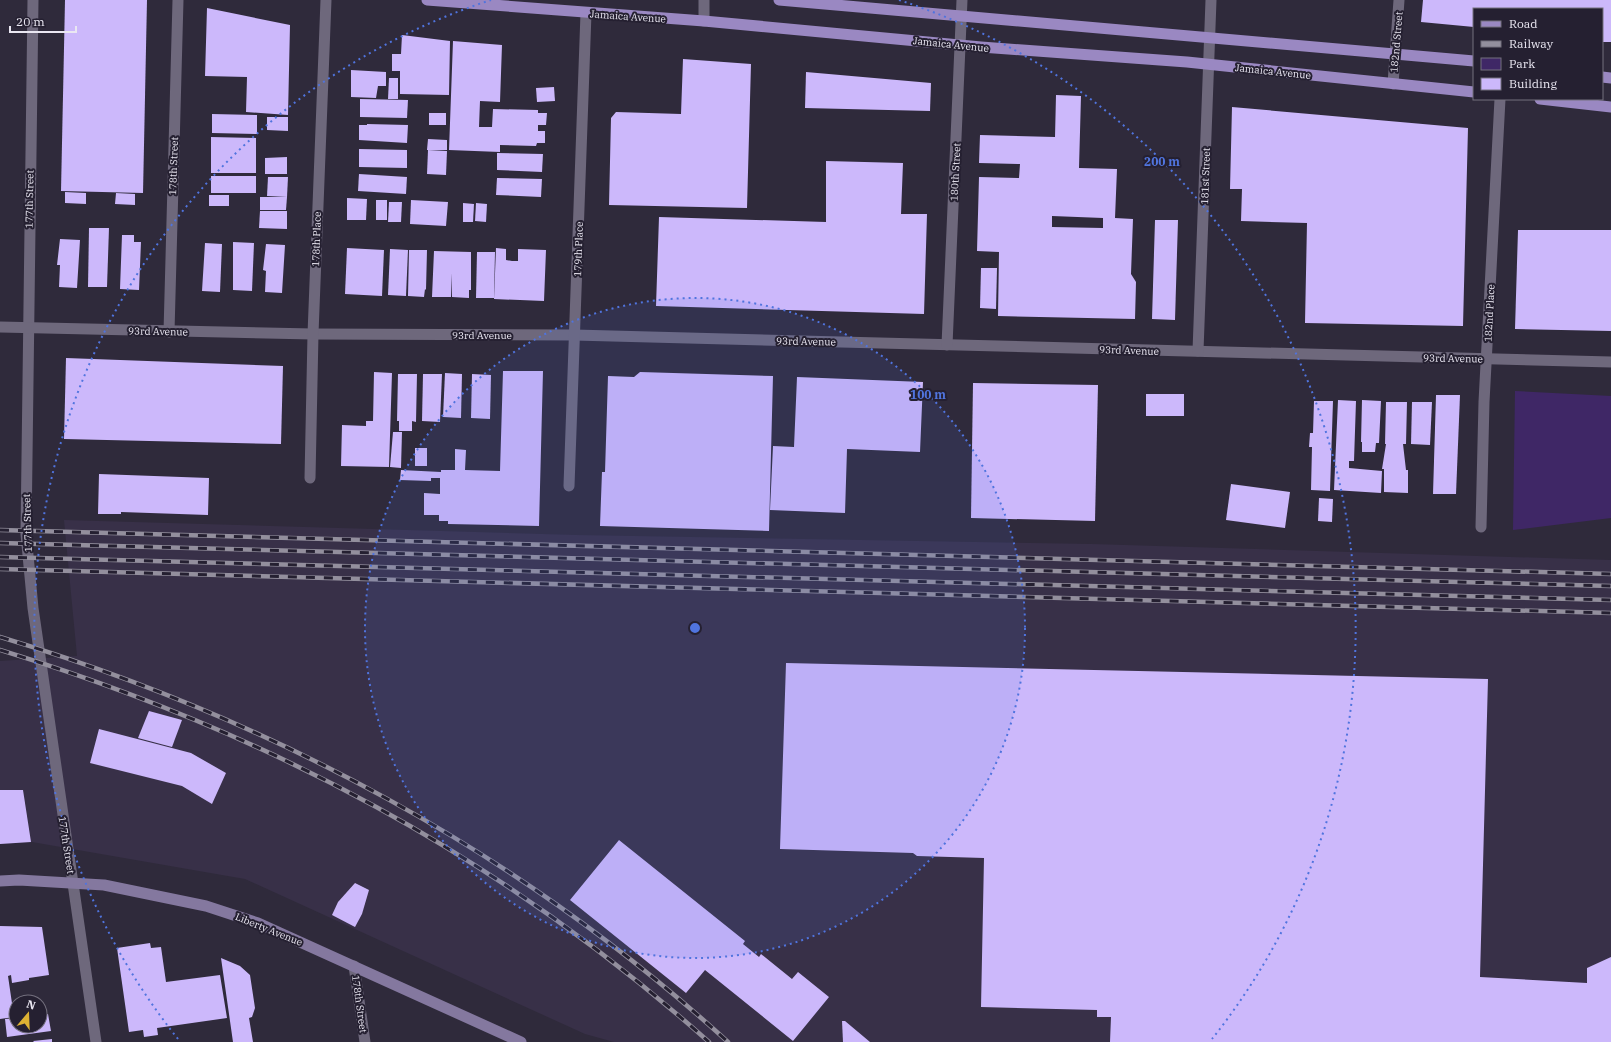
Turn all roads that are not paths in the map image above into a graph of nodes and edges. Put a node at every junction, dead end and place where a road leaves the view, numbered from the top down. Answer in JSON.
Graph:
{"nodes":[{"id":1,"x":33,"y":0,"type":"edge"},
{"id":2,"x":178,"y":0,"type":"edge"},
{"id":3,"x":326,"y":0,"type":"edge"},
{"id":4,"x":427,"y":0,"type":"edge"},
{"id":5,"x":704,"y":0,"type":"edge"},
{"id":6,"x":779,"y":0,"type":"edge"},
{"id":7,"x":962,"y":0,"type":"edge"},
{"id":8,"x":1211,"y":0,"type":"edge"},
{"id":9,"x":1399,"y":0,"type":"edge"},
{"id":10,"x":445,"y":1,"type":"edge"},
{"id":11,"x":586,"y":13,"type":"junction"},
{"id":12,"x":962,"y":16,"type":"junction"},
{"id":13,"x":704,"y":22,"type":"junction"},
{"id":14,"x":1210,"y":37,"type":"junction"},
{"id":15,"x":959,"y":45,"type":"junction"},
{"id":16,"x":1395,"y":53,"type":"junction"},
{"id":17,"x":1473,"y":61,"type":"edge"},
{"id":18,"x":1210,"y":64,"type":"junction"},
{"id":19,"x":1393,"y":84,"type":"junction"},
{"id":20,"x":1473,"y":92,"type":"edge"},
{"id":21,"x":1500,"y":100,"type":"edge"},
{"id":22,"x":1549,"y":100,"type":"edge"},
{"id":23,"x":1611,"y":107,"type":"edge"},
{"id":24,"x":0,"y":327,"type":"edge"},
{"id":25,"x":27,"y":328,"type":"junction"},
{"id":26,"x":169,"y":332,"type":"junction"},
{"id":27,"x":313,"y":334,"type":"junction"},
{"id":28,"x":574,"y":335,"type":"junction"},
{"id":29,"x":947,"y":344,"type":"junction"},
{"id":30,"x":1198,"y":351,"type":"junction"},
{"id":31,"x":1487,"y":359,"type":"junction"},
{"id":32,"x":1611,"y":362,"type":"edge"},
{"id":33,"x":310,"y":478,"type":"dead end"},
{"id":34,"x":569,"y":486,"type":"dead end"},
{"id":35,"x":1481,"y":527,"type":"dead end"},
{"id":36,"x":0,"y":881,"type":"edge"},
{"id":37,"x":73,"y":882,"type":"junction"},
{"id":38,"x":354,"y":966,"type":"junction"},
{"id":39,"x":96,"y":1042,"type":"edge"},
{"id":40,"x":365,"y":1042,"type":"edge"},
{"id":41,"x":521,"y":1042,"type":"edge"}],
"edges":[{"from":1,"to":25,"type":"street","name":"177th Street"},
{"from":2,"to":26,"type":"street","name":"178th Street"},
{"from":3,"to":27,"type":"street","name":"178th Place"},
{"from":4,"to":10,"type":"main road","name":"Jamaica Avenue"},
{"from":5,"to":13,"type":"street"},
{"from":6,"to":12,"type":"main road"},
{"from":7,"to":12,"type":"street","name":"180th Street"},
{"from":8,"to":14,"type":"street","name":"181st Street"},
{"from":9,"to":16,"type":"street","name":"182nd Street"},
{"from":10,"to":11,"type":"main road","name":"Jamaica Avenue"},
{"from":11,"to":13,"type":"main road","name":"Jamaica Avenue"},
{"from":11,"to":28,"type":"street","name":"179th Place"},
{"from":12,"to":14,"type":"main road"},
{"from":12,"to":15,"type":"street","name":"180th Street"},
{"from":13,"to":15,"type":"main road","name":"Jamaica Avenue"},
{"from":14,"to":16,"type":"main road"},
{"from":14,"to":18,"type":"street","name":"181st Street"},
{"from":15,"to":18,"type":"main road","name":"Jamaica Avenue"},
{"from":15,"to":29,"type":"street","name":"180th Street"},
{"from":16,"to":17,"type":"main road"},
{"from":16,"to":19,"type":"street","name":"182nd Street"},
{"from":18,"to":19,"type":"main road","name":"Jamaica Avenue"},
{"from":18,"to":30,"type":"street","name":"181st Street"},
{"from":19,"to":20,"type":"main road","name":"Jamaica Avenue"},
{"from":21,"to":31,"type":"street","name":"182nd Place"},
{"from":22,"to":23,"type":"main road"},
{"from":24,"to":25,"type":"street","name":"93rd Avenue"},
{"from":25,"to":26,"type":"street","name":"93rd Avenue"},
{"from":25,"to":37,"type":"street","name":"177th Street"},
{"from":26,"to":27,"type":"street","name":"93rd Avenue"},
{"from":27,"to":28,"type":"street","name":"93rd Avenue"},
{"from":27,"to":33,"type":"street","name":"178th Place"},
{"from":28,"to":29,"type":"street","name":"93rd Avenue"},
{"from":28,"to":34,"type":"street","name":"179th Place"},
{"from":29,"to":30,"type":"street","name":"93rd Avenue"},
{"from":30,"to":31,"type":"street","name":"93rd Avenue"},
{"from":31,"to":32,"type":"street","name":"93rd Avenue"},
{"from":31,"to":35,"type":"street","name":"182nd Place"},
{"from":36,"to":37,"type":"main road","name":"Liberty Avenue"},
{"from":37,"to":38,"type":"main road","name":"Liberty Avenue"},
{"from":37,"to":39,"type":"street","name":"177th Street"},
{"from":38,"to":40,"type":"street","name":"178th Street"},
{"from":38,"to":41,"type":"main road","name":"Liberty Avenue"}]}
